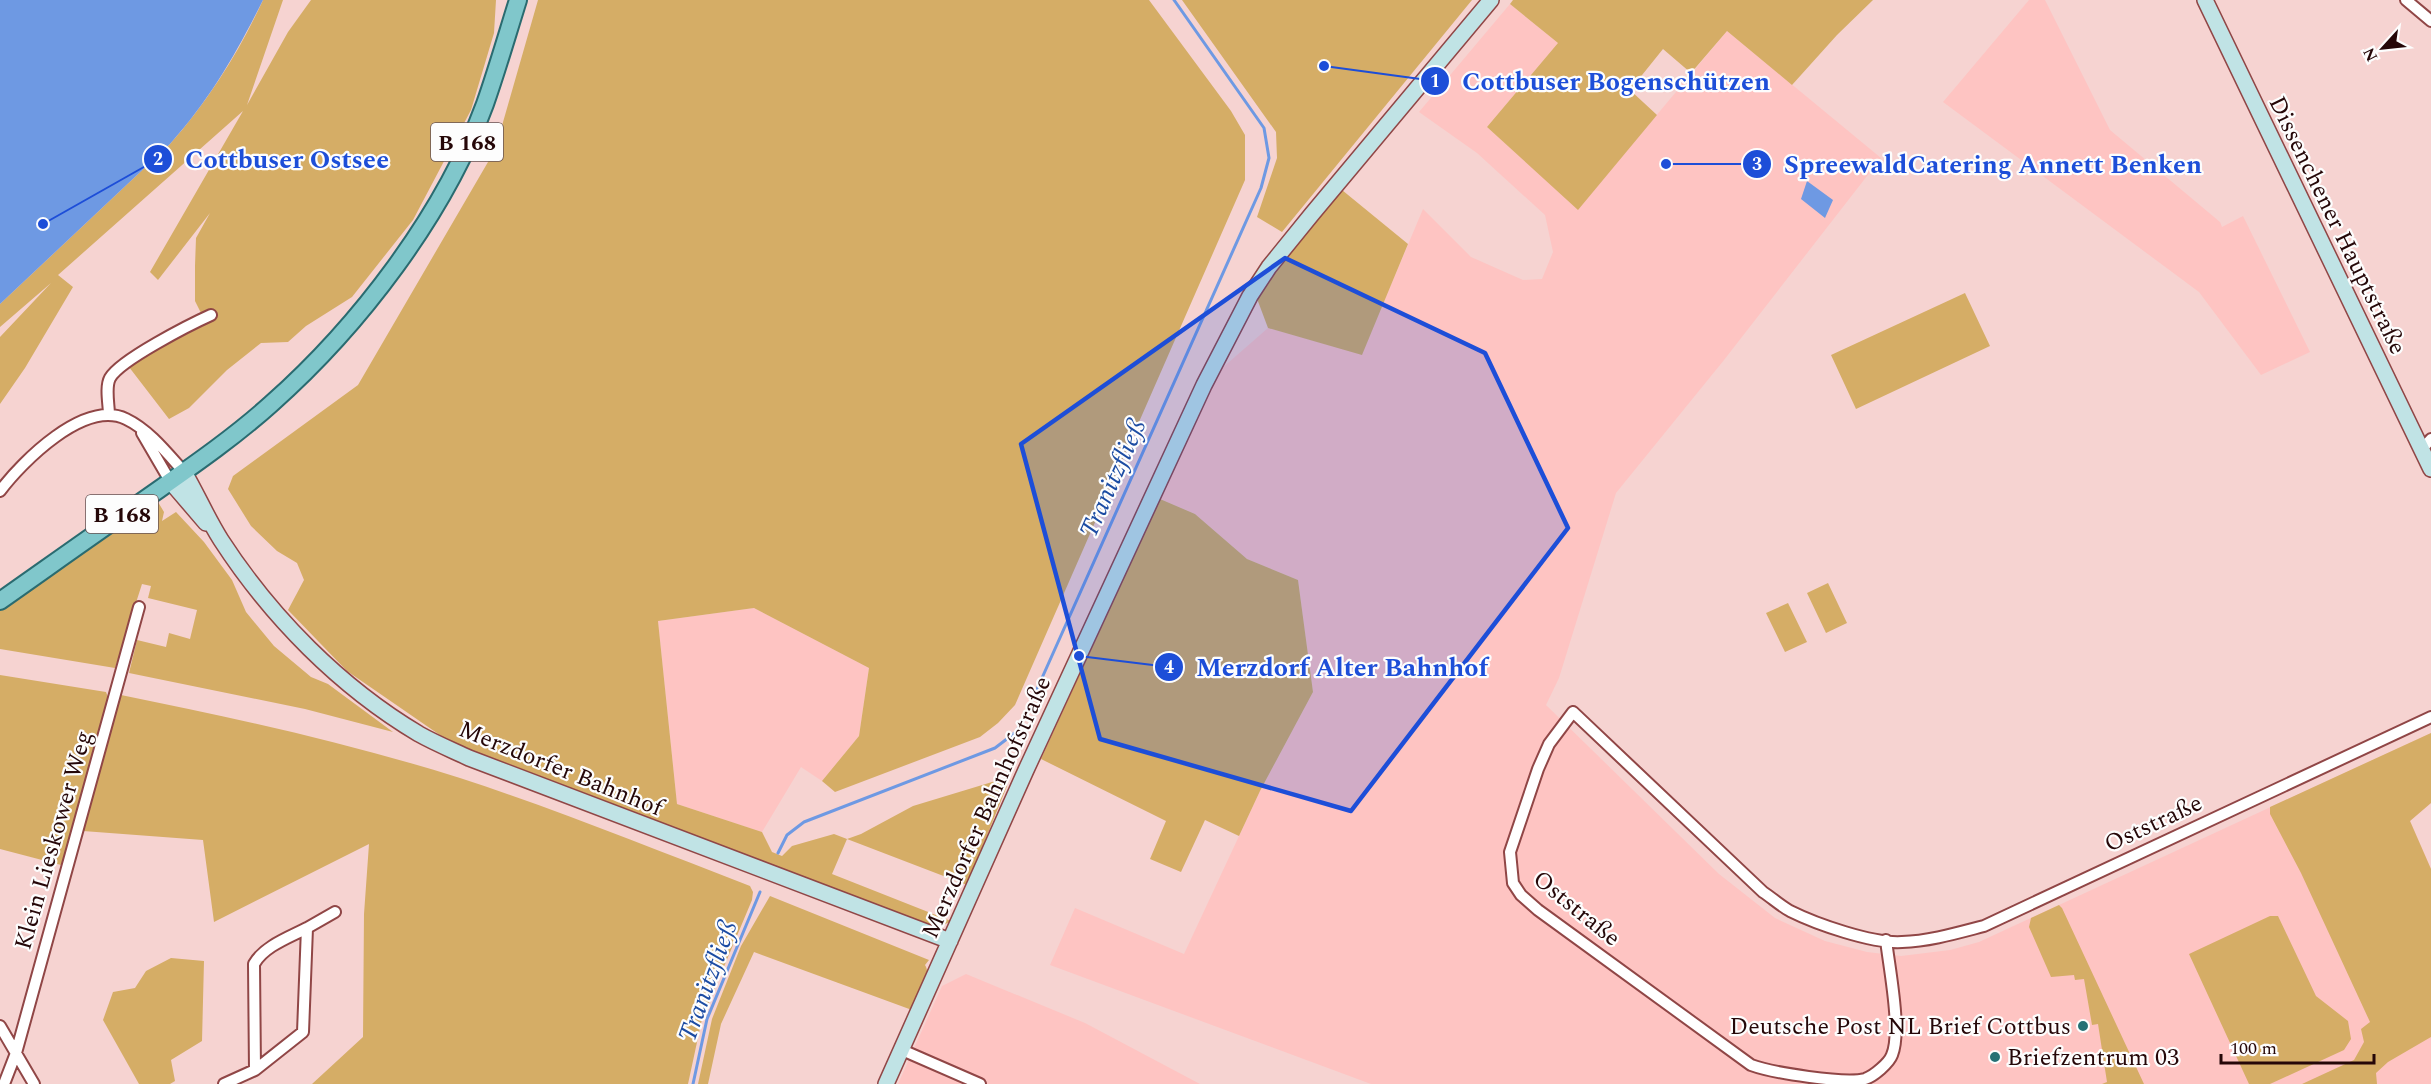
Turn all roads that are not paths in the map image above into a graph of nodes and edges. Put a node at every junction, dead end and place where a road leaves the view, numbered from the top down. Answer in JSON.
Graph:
{"nodes":[{"id":1,"x":518,"y":0,"type":"edge"},
{"id":2,"x":1491,"y":0,"type":"edge"},
{"id":3,"x":2205,"y":0,"type":"edge"},
{"id":4,"x":2406,"y":0,"type":"edge"},
{"id":5,"x":2431,"y":21,"type":"edge"},
{"id":6,"x":211,"y":315,"type":"dead end"},
{"id":7,"x":109,"y":415,"type":"junction"},
{"id":8,"x":139,"y":427,"type":"junction"},
{"id":9,"x":2426,"y":444,"type":"edge"},
{"id":10,"x":2431,"y":469,"type":"edge"},
{"id":11,"x":177,"y":476,"type":"junction"},
{"id":12,"x":0,"y":491,"type":"edge"},
{"id":13,"x":0,"y":601,"type":"edge"},
{"id":14,"x":139,"y":607,"type":"dead end"},
{"id":15,"x":2431,"y":717,"type":"edge"},
{"id":16,"x":335,"y":912,"type":"dead end"},
{"id":17,"x":307,"y":927,"type":"junction"},
{"id":18,"x":1886,"y":940,"type":"junction"},
{"id":19,"x":950,"y":942,"type":"junction"},
{"id":20,"x":0,"y":1026,"type":"edge"},
{"id":21,"x":902,"y":1050,"type":"junction"},
{"id":22,"x":16,"y":1053,"type":"junction"},
{"id":23,"x":255,"y":1070,"type":"junction"},
{"id":24,"x":4,"y":1084,"type":"edge"},
{"id":25,"x":34,"y":1084,"type":"edge"},
{"id":26,"x":224,"y":1084,"type":"edge"},
{"id":27,"x":886,"y":1084,"type":"edge"},
{"id":28,"x":980,"y":1084,"type":"edge"}],
"edges":[{"from":1,"to":11,"type":"main road","number":"B 168"},
{"from":2,"to":19,"type":"street","name":"Merzdorfer Bahnhofstraße"},
{"from":3,"to":9,"type":"street","name":"Dissenchener Hauptstraße"},
{"from":4,"to":5,"type":"street"},
{"from":6,"to":7,"type":"street"},
{"from":7,"to":8,"type":"street"},
{"from":7,"to":12,"type":"street"},
{"from":8,"to":11,"type":"street"},
{"from":8,"to":11,"type":"street"},
{"from":9,"to":10,"type":"street","name":"Dissenchener Hauptstraße"},
{"from":11,"to":13,"type":"main road","number":"B 168"},
{"from":11,"to":19,"type":"street","name":"Merzdorfer Bahnhof"},
{"from":14,"to":22,"type":"street","name":"Klein Lieskower Weg"},
{"from":15,"to":18,"type":"street","name":"Oststraße"},
{"from":16,"to":17,"type":"street"},
{"from":17,"to":23,"type":"street"},
{"from":17,"to":23,"type":"street"},
{"from":18,"to":18,"type":"street","name":"Oststraße"},
{"from":19,"to":21,"type":"street","name":"Merzdorfer Bahnhofstraße"},
{"from":20,"to":22,"type":"street"},
{"from":21,"to":27,"type":"street","name":"Merzdorfer Bahnhofstraße"},
{"from":21,"to":28,"type":"street"},
{"from":22,"to":24,"type":"street","name":"Klein Lieskower Weg"},
{"from":22,"to":25,"type":"street"},
{"from":23,"to":26,"type":"street"}]}
